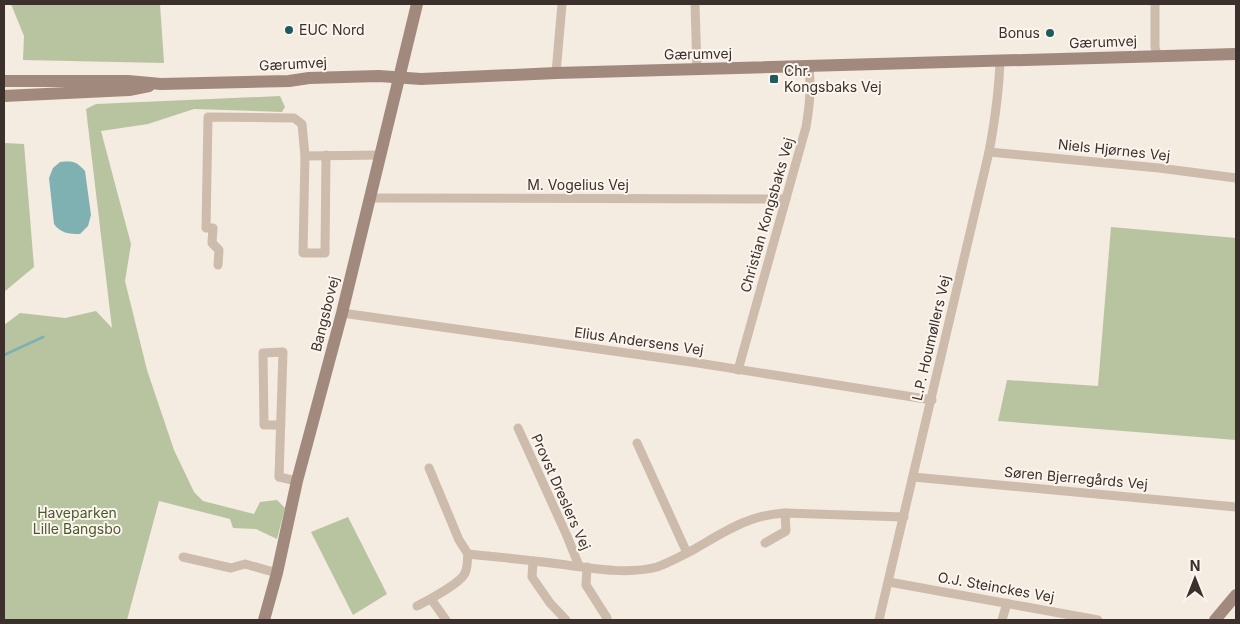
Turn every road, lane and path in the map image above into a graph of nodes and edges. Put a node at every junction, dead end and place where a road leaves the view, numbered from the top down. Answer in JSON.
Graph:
{"nodes":[{"id":1,"x":418,"y":4,"type":"edge"},
{"id":2,"x":562,"y":4,"type":"edge"},
{"id":3,"x":695,"y":4,"type":"edge"},
{"id":4,"x":1155,"y":4,"type":"edge"},
{"id":5,"x":1236,"y":54,"type":"edge"},
{"id":6,"x":1157,"y":55,"type":"junction"},
{"id":7,"x":1000,"y":60,"type":"junction"},
{"id":8,"x":809,"y":66,"type":"junction"},
{"id":9,"x":697,"y":69,"type":"junction"},
{"id":10,"x":556,"y":73,"type":"junction"},
{"id":11,"x":400,"y":77,"type":"junction"},
{"id":12,"x":4,"y":81,"type":"edge"},
{"id":13,"x":161,"y":84,"type":"junction"},
{"id":14,"x":4,"y":96,"type":"edge"},
{"id":15,"x":988,"y":152,"type":"junction"},
{"id":16,"x":326,"y":155,"type":"junction"},
{"id":17,"x":381,"y":155,"type":"junction"},
{"id":18,"x":305,"y":156,"type":"junction"},
{"id":19,"x":1236,"y":178,"type":"edge"},
{"id":20,"x":370,"y":198,"type":"junction"},
{"id":21,"x":786,"y":199,"type":"junction"},
{"id":22,"x":218,"y":264,"type":"dead end"},
{"id":23,"x":342,"y":313,"type":"junction"},
{"id":24,"x":738,"y":370,"type":"junction"},
{"id":25,"x":932,"y":400,"type":"junction"},
{"id":26,"x":280,"y":425,"type":"junction"},
{"id":27,"x":518,"y":428,"type":"dead end"},
{"id":28,"x":637,"y":443,"type":"dead end"},
{"id":29,"x":429,"y":468,"type":"dead end"},
{"id":30,"x":913,"y":477,"type":"junction"},
{"id":31,"x":297,"y":481,"type":"junction"},
{"id":32,"x":1236,"y":507,"type":"edge"},
{"id":33,"x":785,"y":513,"type":"junction"},
{"id":34,"x":904,"y":517,"type":"junction"},
{"id":35,"x":765,"y":543,"type":"dead end"},
{"id":36,"x":687,"y":553,"type":"junction"},
{"id":37,"x":468,"y":554,"type":"junction"},
{"id":38,"x":183,"y":557,"type":"dead end"},
{"id":39,"x":533,"y":561,"type":"junction"},
{"id":40,"x":583,"y":567,"type":"junction"},
{"id":41,"x":277,"y":573,"type":"junction"},
{"id":42,"x":889,"y":582,"type":"junction"},
{"id":43,"x":1236,"y":595,"type":"edge"},
{"id":44,"x":431,"y":598,"type":"junction"},
{"id":45,"x":1006,"y":603,"type":"junction"},
{"id":46,"x":417,"y":606,"type":"dead end"},
{"id":47,"x":607,"y":618,"type":"dead end"},
{"id":48,"x":264,"y":620,"type":"edge"},
{"id":49,"x":446,"y":620,"type":"edge"},
{"id":50,"x":566,"y":620,"type":"edge"},
{"id":51,"x":879,"y":620,"type":"edge"},
{"id":52,"x":1002,"y":620,"type":"edge"},
{"id":53,"x":1098,"y":620,"type":"edge"},
{"id":54,"x":1215,"y":620,"type":"edge"}],
"edges":[{"from":1,"to":11,"type":"main road","name":"Bangsbovej"},
{"from":2,"to":10,"type":"street"},
{"from":3,"to":9,"type":"street"},
{"from":4,"to":6,"type":"street"},
{"from":5,"to":6,"type":"main road","name":"Gærumvej"},
{"from":6,"to":7,"type":"main road","name":"Gærumvej"},
{"from":7,"to":8,"type":"main road","name":"Gærumvej"},
{"from":7,"to":15,"type":"street","name":"L.P. Houmøllers Vej"},
{"from":8,"to":9,"type":"main road","name":"Gærumvej"},
{"from":8,"to":21,"type":"street","name":"Christian Kongsbaks Vej"},
{"from":9,"to":10,"type":"main road","name":"Gærumvej"},
{"from":10,"to":11,"type":"main road","name":"Gærumvej"},
{"from":11,"to":13,"type":"main road","name":"Gærumvej"},
{"from":11,"to":17,"type":"main road","name":"Bangsbovej"},
{"from":12,"to":13,"type":"main road","name":"Gærumvej"},
{"from":13,"to":14,"type":"main road","name":"Gærumvej"},
{"from":15,"to":19,"type":"street","name":"Niels Hjørnes Vej"},
{"from":15,"to":25,"type":"street","name":"L.P. Houmøllers Vej"},
{"from":16,"to":17,"type":"street"},
{"from":16,"to":18,"type":"street"},
{"from":16,"to":18,"type":"street"},
{"from":17,"to":20,"type":"main road","name":"Bangsbovej"},
{"from":18,"to":22,"type":"street"},
{"from":20,"to":21,"type":"street","name":"M. Vogelius Vej"},
{"from":20,"to":23,"type":"main road","name":"Bangsbovej"},
{"from":21,"to":24,"type":"street","name":"Christian Kongsbaks Vej"},
{"from":23,"to":24,"type":"street","name":"Elius Andersens Vej"},
{"from":23,"to":31,"type":"main road","name":"Bangsbovej"},
{"from":24,"to":25,"type":"street","name":"Elius Andersens Vej"},
{"from":25,"to":30,"type":"street","name":"L.P. Houmøllers Vej"},
{"from":26,"to":26,"type":"street"},
{"from":26,"to":31,"type":"street"},
{"from":27,"to":40,"type":"street","name":"Provst Dreslers Vej"},
{"from":28,"to":36,"type":"street"},
{"from":29,"to":37,"type":"street"},
{"from":30,"to":32,"type":"street","name":"Søren Bjerregårds Vej"},
{"from":30,"to":34,"type":"street","name":"L.P. Houmøllers Vej"},
{"from":31,"to":41,"type":"main road","name":"Bangsbovej"},
{"from":33,"to":34,"type":"street","name":"Provst Dreslers Vej"},
{"from":33,"to":35,"type":"street"},
{"from":33,"to":36,"type":"street","name":"Provst Dreslers Vej"},
{"from":34,"to":42,"type":"street","name":"L.P. Houmøllers Vej"},
{"from":36,"to":40,"type":"street","name":"Provst Dreslers Vej"},
{"from":37,"to":39,"type":"street","name":"Provst Dreslers Vej"},
{"from":37,"to":44,"type":"street"},
{"from":38,"to":41,"type":"street"},
{"from":39,"to":40,"type":"street","name":"Provst Dreslers Vej"},
{"from":39,"to":50,"type":"street"},
{"from":40,"to":47,"type":"street","name":"Provst Dreslers Vej"},
{"from":41,"to":48,"type":"main road","name":"Bangsbovej"},
{"from":42,"to":45,"type":"street","name":"O.J. Steinckes Vej"},
{"from":42,"to":51,"type":"street","name":"L.P. Houmøllers Vej"},
{"from":43,"to":54,"type":"main road"},
{"from":44,"to":46,"type":"street"},
{"from":44,"to":49,"type":"street"},
{"from":45,"to":52,"type":"street"},
{"from":45,"to":53,"type":"street","name":"O.J. Steinckes Vej"}]}
